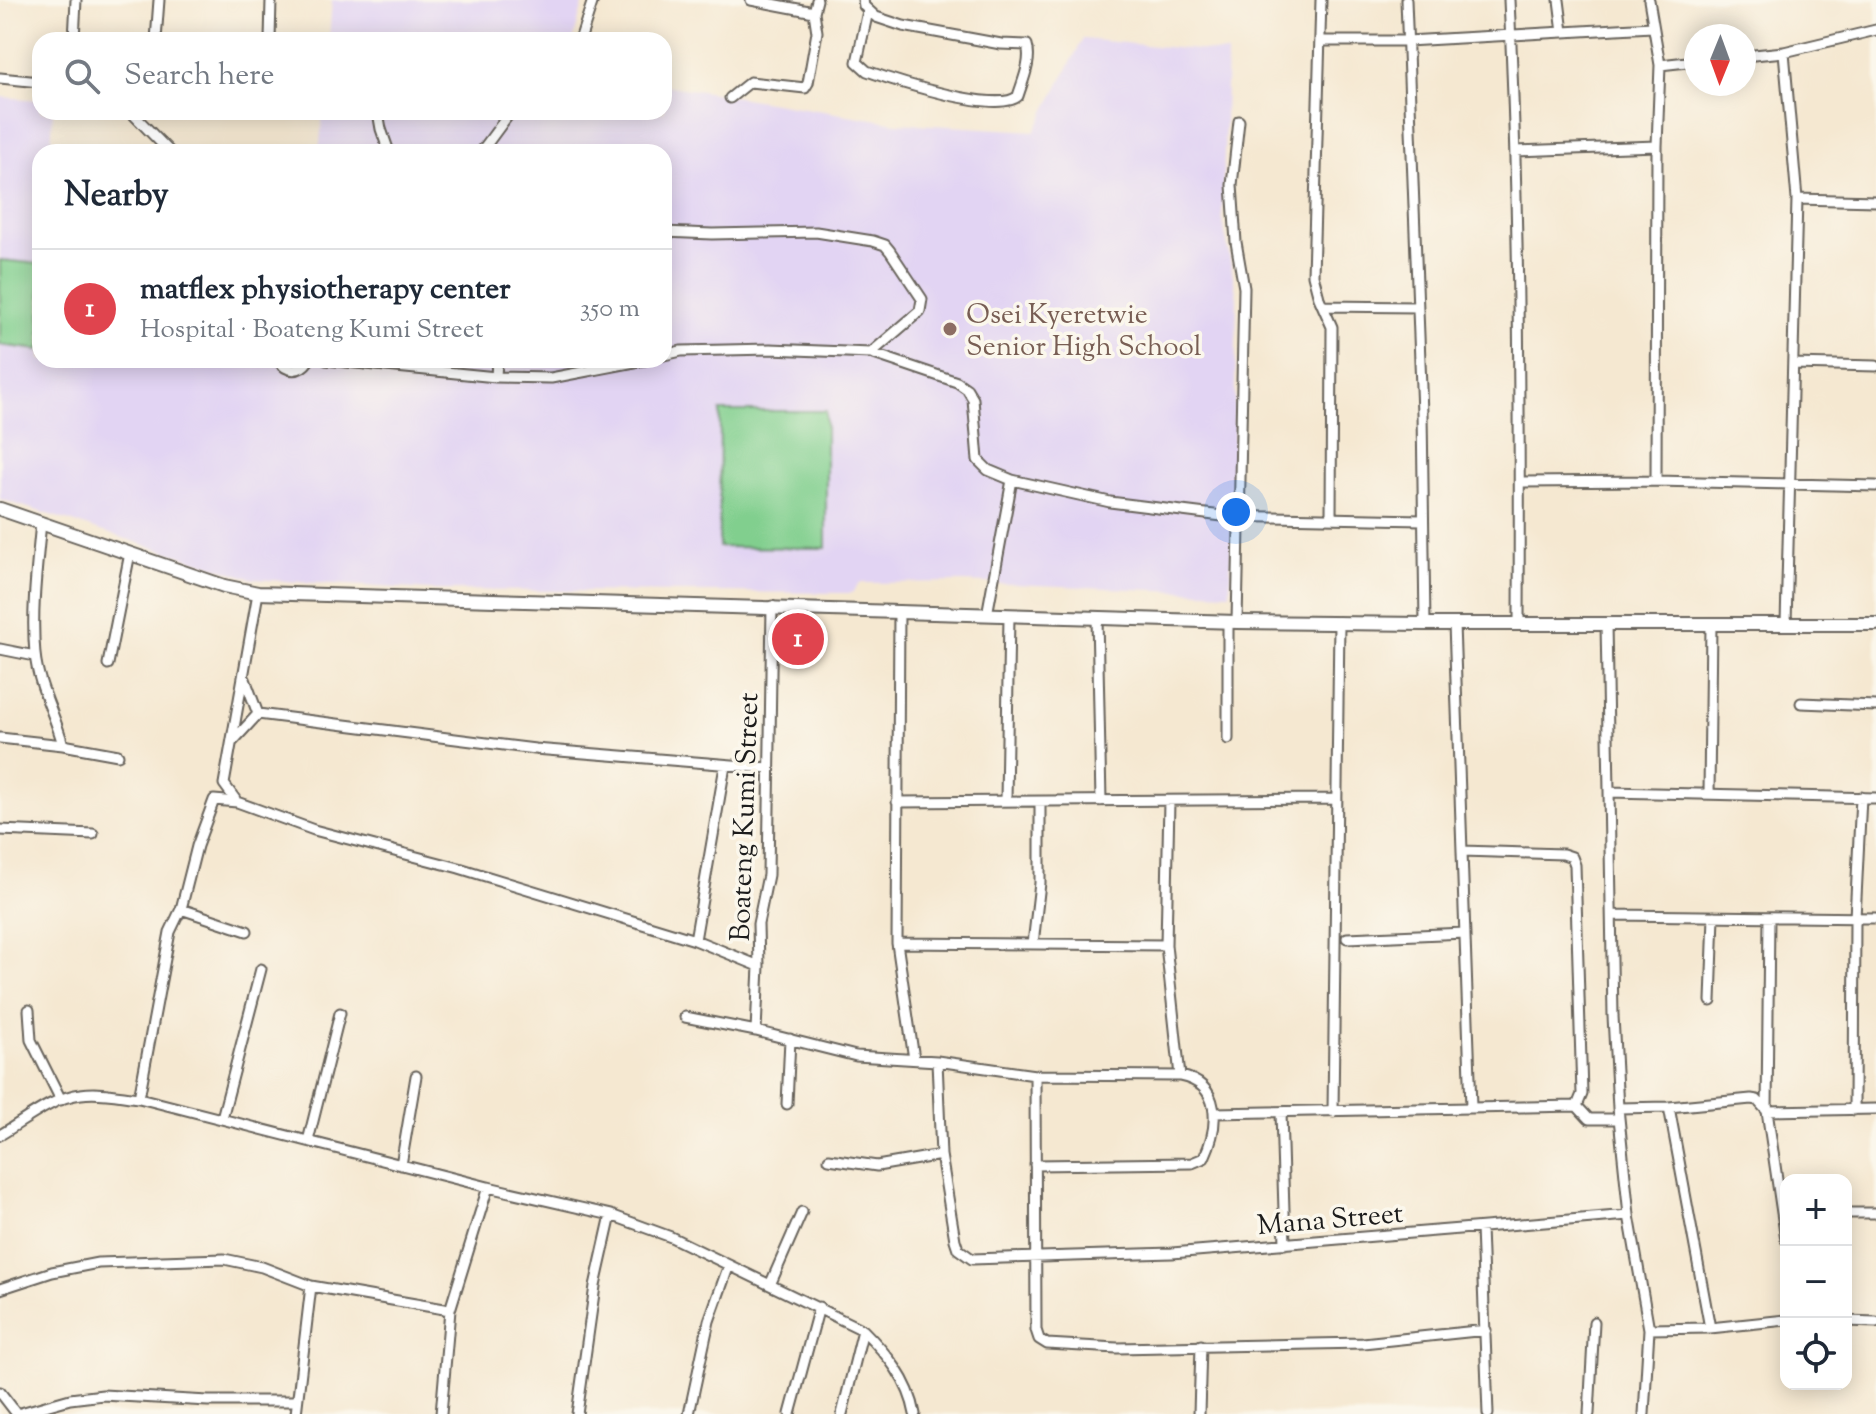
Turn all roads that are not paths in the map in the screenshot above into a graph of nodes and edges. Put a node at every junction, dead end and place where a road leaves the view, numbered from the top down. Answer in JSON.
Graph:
{"nodes":[{"id":1,"x":76,"y":0,"type":"edge"},
{"id":2,"x":159,"y":0,"type":"edge"},
{"id":3,"x":271,"y":0,"type":"edge"},
{"id":4,"x":593,"y":0,"type":"edge"},
{"id":5,"x":751,"y":0,"type":"edge"},
{"id":6,"x":817,"y":0,"type":"edge"},
{"id":7,"x":863,"y":0,"type":"edge"},
{"id":8,"x":1321,"y":0,"type":"edge"},
{"id":9,"x":1406,"y":0,"type":"edge"},
{"id":10,"x":1509,"y":0,"type":"edge"},
{"id":11,"x":1559,"y":0,"type":"edge"},
{"id":12,"x":1649,"y":0,"type":"edge"},
{"id":13,"x":868,"y":11,"type":"junction"},
{"id":14,"x":814,"y":12,"type":"junction"},
{"id":15,"x":1652,"y":27,"type":"junction"},
{"id":16,"x":1876,"y":30,"type":"edge"},
{"id":17,"x":74,"y":32,"type":"edge"},
{"id":18,"x":157,"y":32,"type":"edge"},
{"id":19,"x":270,"y":32,"type":"edge"},
{"id":20,"x":583,"y":32,"type":"edge"},
{"id":21,"x":1563,"y":32,"type":"junction"},
{"id":22,"x":1510,"y":35,"type":"junction"},
{"id":23,"x":1320,"y":41,"type":"junction"},
{"id":24,"x":1407,"y":41,"type":"junction"},
{"id":25,"x":1784,"y":52,"type":"junction"},
{"id":26,"x":1756,"y":55,"type":"edge"},
{"id":27,"x":1684,"y":62,"type":"edge"},
{"id":28,"x":1660,"y":65,"type":"junction"},
{"id":29,"x":0,"y":78,"type":"edge"},
{"id":30,"x":32,"y":81,"type":"edge"},
{"id":31,"x":730,"y":98,"type":"dead end"},
{"id":32,"x":139,"y":120,"type":"edge"},
{"id":33,"x":379,"y":120,"type":"edge"},
{"id":34,"x":505,"y":120,"type":"edge"},
{"id":35,"x":1239,"y":121,"type":"dead end"},
{"id":36,"x":162,"y":144,"type":"edge"},
{"id":37,"x":386,"y":144,"type":"edge"},
{"id":38,"x":487,"y":144,"type":"edge"},
{"id":39,"x":1657,"y":146,"type":"junction"},
{"id":40,"x":1516,"y":151,"type":"junction"},
{"id":41,"x":1797,"y":199,"type":"junction"},
{"id":42,"x":1876,"y":201,"type":"edge"},
{"id":43,"x":672,"y":232,"type":"edge"},
{"id":44,"x":1323,"y":306,"type":"junction"},
{"id":45,"x":1417,"y":307,"type":"junction"},
{"id":46,"x":672,"y":353,"type":"edge"},
{"id":47,"x":871,"y":353,"type":"junction"},
{"id":48,"x":1793,"y":364,"type":"junction"},
{"id":49,"x":1876,"y":366,"type":"edge"},
{"id":50,"x":406,"y":368,"type":"edge"},
{"id":51,"x":497,"y":368,"type":"edge"},
{"id":52,"x":609,"y":368,"type":"edge"},
{"id":53,"x":496,"y":377,"type":"junction"},
{"id":54,"x":1012,"y":480,"type":"junction"},
{"id":55,"x":1656,"y":481,"type":"junction"},
{"id":56,"x":1520,"y":482,"type":"junction"},
{"id":57,"x":1789,"y":486,"type":"junction"},
{"id":58,"x":1876,"y":486,"type":"edge"},
{"id":59,"x":0,"y":509,"type":"edge"},
{"id":60,"x":1241,"y":515,"type":"junction"},
{"id":61,"x":1331,"y":518,"type":"junction"},
{"id":62,"x":1422,"y":520,"type":"junction"},
{"id":63,"x":41,"y":522,"type":"junction"},
{"id":64,"x":130,"y":553,"type":"junction"},
{"id":65,"x":258,"y":593,"type":"junction"},
{"id":66,"x":772,"y":606,"type":"junction"},
{"id":67,"x":899,"y":611,"type":"junction"},
{"id":68,"x":987,"y":615,"type":"junction"},
{"id":69,"x":1009,"y":616,"type":"junction"},
{"id":70,"x":1097,"y":618,"type":"junction"},
{"id":71,"x":1232,"y":622,"type":"junction"},
{"id":72,"x":1339,"y":622,"type":"junction"},
{"id":73,"x":1519,"y":623,"type":"junction"},
{"id":74,"x":1606,"y":623,"type":"junction"},
{"id":75,"x":1425,"y":624,"type":"junction"},
{"id":76,"x":1454,"y":624,"type":"junction"},
{"id":77,"x":1711,"y":624,"type":"junction"},
{"id":78,"x":1786,"y":624,"type":"junction"},
{"id":79,"x":1876,"y":624,"type":"edge"},
{"id":80,"x":0,"y":649,"type":"edge"},
{"id":81,"x":35,"y":656,"type":"junction"},
{"id":82,"x":108,"y":664,"type":"dead end"},
{"id":83,"x":244,"y":677,"type":"junction"},
{"id":84,"x":1801,"y":703,"type":"dead end"},
{"id":85,"x":1876,"y":706,"type":"edge"},
{"id":86,"x":258,"y":714,"type":"junction"},
{"id":87,"x":0,"y":738,"type":"edge"},
{"id":88,"x":1228,"y":739,"type":"dead end"},
{"id":89,"x":233,"y":741,"type":"junction"},
{"id":90,"x":63,"y":745,"type":"junction"},
{"id":91,"x":118,"y":755,"type":"dead end"},
{"id":92,"x":725,"y":766,"type":"junction"},
{"id":93,"x":769,"y":768,"type":"junction"},
{"id":94,"x":1609,"y":792,"type":"junction"},
{"id":95,"x":1709,"y":794,"type":"junction"},
{"id":96,"x":1861,"y":797,"type":"junction"},
{"id":97,"x":1876,"y":798,"type":"edge"},
{"id":98,"x":1337,"y":799,"type":"junction"},
{"id":99,"x":1006,"y":801,"type":"junction"},
{"id":100,"x":1101,"y":801,"type":"junction"},
{"id":101,"x":1169,"y":801,"type":"junction"},
{"id":102,"x":237,"y":802,"type":"junction"},
{"id":103,"x":897,"y":802,"type":"junction"},
{"id":104,"x":1040,"y":802,"type":"junction"},
{"id":105,"x":0,"y":830,"type":"edge"},
{"id":106,"x":93,"y":834,"type":"dead end"},
{"id":107,"x":1462,"y":851,"type":"junction"},
{"id":108,"x":181,"y":909,"type":"junction"},
{"id":109,"x":1613,"y":915,"type":"junction"},
{"id":110,"x":1714,"y":916,"type":"junction"},
{"id":111,"x":1769,"y":917,"type":"junction"},
{"id":112,"x":1855,"y":918,"type":"junction"},
{"id":113,"x":1876,"y":918,"type":"edge"},
{"id":114,"x":247,"y":931,"type":"dead end"},
{"id":115,"x":1465,"y":933,"type":"junction"},
{"id":116,"x":1347,"y":938,"type":"dead end"},
{"id":117,"x":695,"y":940,"type":"junction"},
{"id":118,"x":897,"y":943,"type":"junction"},
{"id":119,"x":1033,"y":944,"type":"junction"},
{"id":120,"x":1166,"y":945,"type":"junction"},
{"id":121,"x":759,"y":966,"type":"junction"},
{"id":122,"x":261,"y":969,"type":"dead end"},
{"id":123,"x":1711,"y":1001,"type":"dead end"},
{"id":124,"x":29,"y":1010,"type":"dead end"},
{"id":125,"x":340,"y":1013,"type":"dead end"},
{"id":126,"x":685,"y":1017,"type":"dead end"},
{"id":127,"x":756,"y":1031,"type":"junction"},
{"id":128,"x":790,"y":1039,"type":"junction"},
{"id":129,"x":914,"y":1059,"type":"junction"},
{"id":130,"x":937,"y":1061,"type":"junction"},
{"id":131,"x":1035,"y":1075,"type":"junction"},
{"id":132,"x":416,"y":1076,"type":"dead end"},
{"id":133,"x":1180,"y":1076,"type":"junction"},
{"id":134,"x":139,"y":1098,"type":"junction"},
{"id":135,"x":61,"y":1100,"type":"junction"},
{"id":136,"x":787,"y":1104,"type":"dead end"},
{"id":137,"x":1577,"y":1106,"type":"junction"},
{"id":138,"x":1471,"y":1107,"type":"junction"},
{"id":139,"x":1669,"y":1107,"type":"junction"},
{"id":140,"x":1618,"y":1108,"type":"junction"},
{"id":141,"x":1876,"y":1109,"type":"edge"},
{"id":142,"x":1854,"y":1110,"type":"junction"},
{"id":143,"x":1767,"y":1111,"type":"junction"},
{"id":144,"x":1281,"y":1112,"type":"junction"},
{"id":145,"x":1333,"y":1112,"type":"junction"},
{"id":146,"x":1214,"y":1113,"type":"junction"},
{"id":147,"x":222,"y":1118,"type":"junction"},
{"id":148,"x":1619,"y":1119,"type":"junction"},
{"id":149,"x":0,"y":1135,"type":"edge"},
{"id":150,"x":308,"y":1141,"type":"junction"},
{"id":151,"x":941,"y":1155,"type":"junction"},
{"id":152,"x":829,"y":1159,"type":"dead end"},
{"id":153,"x":401,"y":1165,"type":"junction"},
{"id":154,"x":1035,"y":1165,"type":"junction"},
{"id":155,"x":488,"y":1187,"type":"junction"},
{"id":156,"x":1780,"y":1189,"type":"edge"},
{"id":157,"x":802,"y":1212,"type":"dead end"},
{"id":158,"x":1852,"y":1213,"type":"edge"},
{"id":159,"x":1876,"y":1213,"type":"edge"},
{"id":160,"x":611,"y":1215,"type":"junction"},
{"id":161,"x":1629,"y":1215,"type":"junction"},
{"id":162,"x":1481,"y":1228,"type":"junction"},
{"id":163,"x":1285,"y":1244,"type":"junction"},
{"id":164,"x":1035,"y":1259,"type":"junction"},
{"id":165,"x":729,"y":1265,"type":"junction"},
{"id":166,"x":770,"y":1285,"type":"junction"},
{"id":167,"x":311,"y":1286,"type":"junction"},
{"id":168,"x":0,"y":1289,"type":"edge"},
{"id":169,"x":819,"y":1307,"type":"junction"},
{"id":170,"x":450,"y":1310,"type":"junction"},
{"id":171,"x":1780,"y":1321,"type":"edge"},
{"id":172,"x":1852,"y":1321,"type":"edge"},
{"id":173,"x":1594,"y":1322,"type":"dead end"},
{"id":174,"x":1876,"y":1322,"type":"edge"},
{"id":175,"x":1710,"y":1328,"type":"junction"},
{"id":176,"x":1649,"y":1329,"type":"junction"},
{"id":177,"x":863,"y":1330,"type":"junction"},
{"id":178,"x":1486,"y":1330,"type":"junction"},
{"id":179,"x":1201,"y":1345,"type":"junction"},
{"id":180,"x":0,"y":1392,"type":"edge"},
{"id":181,"x":295,"y":1401,"type":"junction"},
{"id":182,"x":17,"y":1414,"type":"edge"},
{"id":183,"x":296,"y":1414,"type":"edge"},
{"id":184,"x":441,"y":1414,"type":"edge"},
{"id":185,"x":577,"y":1414,"type":"edge"},
{"id":186,"x":689,"y":1414,"type":"edge"},
{"id":187,"x":790,"y":1414,"type":"edge"},
{"id":188,"x":842,"y":1414,"type":"edge"},
{"id":189,"x":915,"y":1414,"type":"edge"},
{"id":190,"x":1199,"y":1414,"type":"edge"},
{"id":191,"x":1488,"y":1414,"type":"edge"},
{"id":192,"x":1589,"y":1414,"type":"edge"},
{"id":193,"x":1644,"y":1414,"type":"edge"}],
"edges":[{"from":1,"to":17,"type":"street"},
{"from":2,"to":18,"type":"street"},
{"from":3,"to":19,"type":"street"},
{"from":4,"to":20,"type":"street"},
{"from":5,"to":14,"type":"street"},
{"from":6,"to":14,"type":"street"},
{"from":7,"to":13,"type":"street"},
{"from":8,"to":23,"type":"street"},
{"from":9,"to":24,"type":"street"},
{"from":10,"to":22,"type":"street"},
{"from":11,"to":21,"type":"street"},
{"from":12,"to":15,"type":"street"},
{"from":13,"to":13,"type":"street"},
{"from":14,"to":31,"type":"street"},
{"from":15,"to":21,"type":"street"},
{"from":15,"to":28,"type":"street"},
{"from":16,"to":25,"type":"street"},
{"from":21,"to":22,"type":"street"},
{"from":22,"to":24,"type":"street"},
{"from":22,"to":40,"type":"street"},
{"from":23,"to":24,"type":"street"},
{"from":23,"to":44,"type":"street"},
{"from":24,"to":45,"type":"street"},
{"from":25,"to":26,"type":"street"},
{"from":25,"to":41,"type":"street"},
{"from":27,"to":28,"type":"street"},
{"from":28,"to":39,"type":"street"},
{"from":29,"to":30,"type":"street"},
{"from":32,"to":36,"type":"street"},
{"from":33,"to":37,"type":"street"},
{"from":34,"to":38,"type":"street"},
{"from":35,"to":60,"type":"street"},
{"from":39,"to":40,"type":"street"},
{"from":39,"to":55,"type":"street"},
{"from":40,"to":56,"type":"street"},
{"from":41,"to":42,"type":"street"},
{"from":41,"to":48,"type":"street"},
{"from":43,"to":47,"type":"street"},
{"from":44,"to":45,"type":"street"},
{"from":44,"to":61,"type":"street"},
{"from":45,"to":62,"type":"street"},
{"from":46,"to":47,"type":"street"},
{"from":47,"to":54,"type":"street"},
{"from":48,"to":49,"type":"street"},
{"from":48,"to":57,"type":"street"},
{"from":50,"to":53,"type":"street"},
{"from":51,"to":53,"type":"street"},
{"from":52,"to":53,"type":"street"},
{"from":54,"to":60,"type":"street"},
{"from":54,"to":68,"type":"street"},
{"from":55,"to":56,"type":"street"},
{"from":55,"to":57,"type":"street"},
{"from":56,"to":73,"type":"street"},
{"from":57,"to":58,"type":"street"},
{"from":57,"to":78,"type":"street"},
{"from":59,"to":63,"type":"street"},
{"from":60,"to":61,"type":"street"},
{"from":60,"to":71,"type":"street"},
{"from":61,"to":62,"type":"street"},
{"from":62,"to":75,"type":"street"},
{"from":63,"to":64,"type":"street"},
{"from":63,"to":81,"type":"street"},
{"from":64,"to":65,"type":"street"},
{"from":64,"to":82,"type":"street"},
{"from":65,"to":66,"type":"street"},
{"from":65,"to":83,"type":"street"},
{"from":66,"to":67,"type":"street"},
{"from":66,"to":93,"type":"street","name":"Boateng Kumi Street"},
{"from":67,"to":68,"type":"street"},
{"from":67,"to":103,"type":"street"},
{"from":68,"to":69,"type":"street"},
{"from":69,"to":70,"type":"street"},
{"from":69,"to":99,"type":"street"},
{"from":70,"to":71,"type":"street"},
{"from":70,"to":100,"type":"street"},
{"from":71,"to":72,"type":"street"},
{"from":71,"to":88,"type":"street"},
{"from":72,"to":75,"type":"street"},
{"from":72,"to":98,"type":"street"},
{"from":73,"to":74,"type":"street"},
{"from":73,"to":76,"type":"street"},
{"from":74,"to":77,"type":"street"},
{"from":74,"to":94,"type":"street"},
{"from":75,"to":76,"type":"street"},
{"from":76,"to":107,"type":"street"},
{"from":77,"to":78,"type":"street"},
{"from":77,"to":95,"type":"street"},
{"from":78,"to":79,"type":"street"},
{"from":80,"to":81,"type":"street"},
{"from":81,"to":90,"type":"street"},
{"from":83,"to":86,"type":"street"},
{"from":83,"to":89,"type":"street"},
{"from":84,"to":85,"type":"street"},
{"from":86,"to":89,"type":"street"},
{"from":86,"to":92,"type":"street"},
{"from":87,"to":90,"type":"street"},
{"from":89,"to":102,"type":"street"},
{"from":90,"to":91,"type":"street"},
{"from":92,"to":93,"type":"street"},
{"from":92,"to":117,"type":"street"},
{"from":93,"to":121,"type":"street","name":"Boateng Kumi Street"},
{"from":94,"to":95,"type":"street"},
{"from":94,"to":109,"type":"street"},
{"from":95,"to":96,"type":"street"},
{"from":96,"to":97,"type":"street"},
{"from":96,"to":112,"type":"street"},
{"from":98,"to":101,"type":"street"},
{"from":98,"to":145,"type":"street"},
{"from":99,"to":103,"type":"street"},
{"from":99,"to":104,"type":"street"},
{"from":100,"to":101,"type":"street"},
{"from":100,"to":104,"type":"street"},
{"from":101,"to":120,"type":"street"},
{"from":102,"to":108,"type":"street"},
{"from":102,"to":117,"type":"street"},
{"from":103,"to":118,"type":"street"},
{"from":104,"to":119,"type":"street"},
{"from":105,"to":106,"type":"street"},
{"from":107,"to":115,"type":"street"},
{"from":107,"to":137,"type":"street"},
{"from":108,"to":114,"type":"street"},
{"from":108,"to":134,"type":"street"},
{"from":109,"to":110,"type":"street"},
{"from":109,"to":140,"type":"street"},
{"from":110,"to":111,"type":"street"},
{"from":110,"to":123,"type":"street"},
{"from":111,"to":112,"type":"street"},
{"from":111,"to":143,"type":"street"},
{"from":112,"to":113,"type":"street"},
{"from":112,"to":142,"type":"street"},
{"from":115,"to":116,"type":"street"},
{"from":115,"to":138,"type":"street"},
{"from":117,"to":121,"type":"street"},
{"from":118,"to":119,"type":"street"},
{"from":118,"to":129,"type":"street"},
{"from":119,"to":120,"type":"street"},
{"from":120,"to":133,"type":"street"},
{"from":121,"to":127,"type":"street","name":"Boateng Kumi Street"},
{"from":122,"to":147,"type":"street"},
{"from":124,"to":135,"type":"street"},
{"from":125,"to":150,"type":"street"},
{"from":126,"to":127,"type":"street"},
{"from":127,"to":128,"type":"street"},
{"from":128,"to":129,"type":"street"},
{"from":128,"to":136,"type":"street"},
{"from":129,"to":130,"type":"street"},
{"from":130,"to":131,"type":"street"},
{"from":130,"to":151,"type":"street","name":"Mana Street"},
{"from":131,"to":133,"type":"street"},
{"from":131,"to":154,"type":"street"},
{"from":132,"to":153,"type":"street"},
{"from":133,"to":146,"type":"street"},
{"from":134,"to":135,"type":"street"},
{"from":134,"to":147,"type":"street"},
{"from":135,"to":149,"type":"street"},
{"from":137,"to":138,"type":"street"},
{"from":137,"to":148,"type":"street"},
{"from":138,"to":145,"type":"street"},
{"from":139,"to":140,"type":"street"},
{"from":139,"to":143,"type":"street"},
{"from":139,"to":175,"type":"street"},
{"from":140,"to":148,"type":"street"},
{"from":141,"to":142,"type":"street"},
{"from":142,"to":143,"type":"street"},
{"from":143,"to":156,"type":"street"},
{"from":144,"to":145,"type":"street"},
{"from":144,"to":146,"type":"street"},
{"from":144,"to":163,"type":"street"},
{"from":146,"to":154,"type":"street"},
{"from":147,"to":150,"type":"street"},
{"from":148,"to":161,"type":"street"},
{"from":150,"to":153,"type":"street"},
{"from":151,"to":152,"type":"street"},
{"from":151,"to":164,"type":"street","name":"Mana Street"},
{"from":153,"to":155,"type":"street"},
{"from":154,"to":164,"type":"street"},
{"from":155,"to":160,"type":"street"},
{"from":155,"to":170,"type":"street"},
{"from":157,"to":166,"type":"street"},
{"from":158,"to":159,"type":"street"},
{"from":160,"to":165,"type":"street"},
{"from":160,"to":185,"type":"street"},
{"from":161,"to":162,"type":"street","name":"Mana Street"},
{"from":161,"to":176,"type":"street"},
{"from":162,"to":163,"type":"street","name":"Mana Street"},
{"from":162,"to":178,"type":"street"},
{"from":163,"to":164,"type":"street","name":"Mana Street"},
{"from":164,"to":179,"type":"street"},
{"from":165,"to":166,"type":"street"},
{"from":165,"to":186,"type":"street"},
{"from":166,"to":169,"type":"street"},
{"from":167,"to":168,"type":"street"},
{"from":167,"to":170,"type":"street"},
{"from":167,"to":181,"type":"street"},
{"from":169,"to":177,"type":"street"},
{"from":169,"to":187,"type":"street"},
{"from":170,"to":184,"type":"street"},
{"from":171,"to":175,"type":"street"},
{"from":172,"to":174,"type":"street"},
{"from":173,"to":192,"type":"street"},
{"from":175,"to":176,"type":"street"},
{"from":176,"to":193,"type":"street"},
{"from":177,"to":188,"type":"street"},
{"from":177,"to":189,"type":"street"},
{"from":178,"to":179,"type":"street"},
{"from":178,"to":191,"type":"street"},
{"from":179,"to":190,"type":"street"},
{"from":180,"to":182,"type":"street"},
{"from":181,"to":182,"type":"street"},
{"from":181,"to":183,"type":"street"}]}
